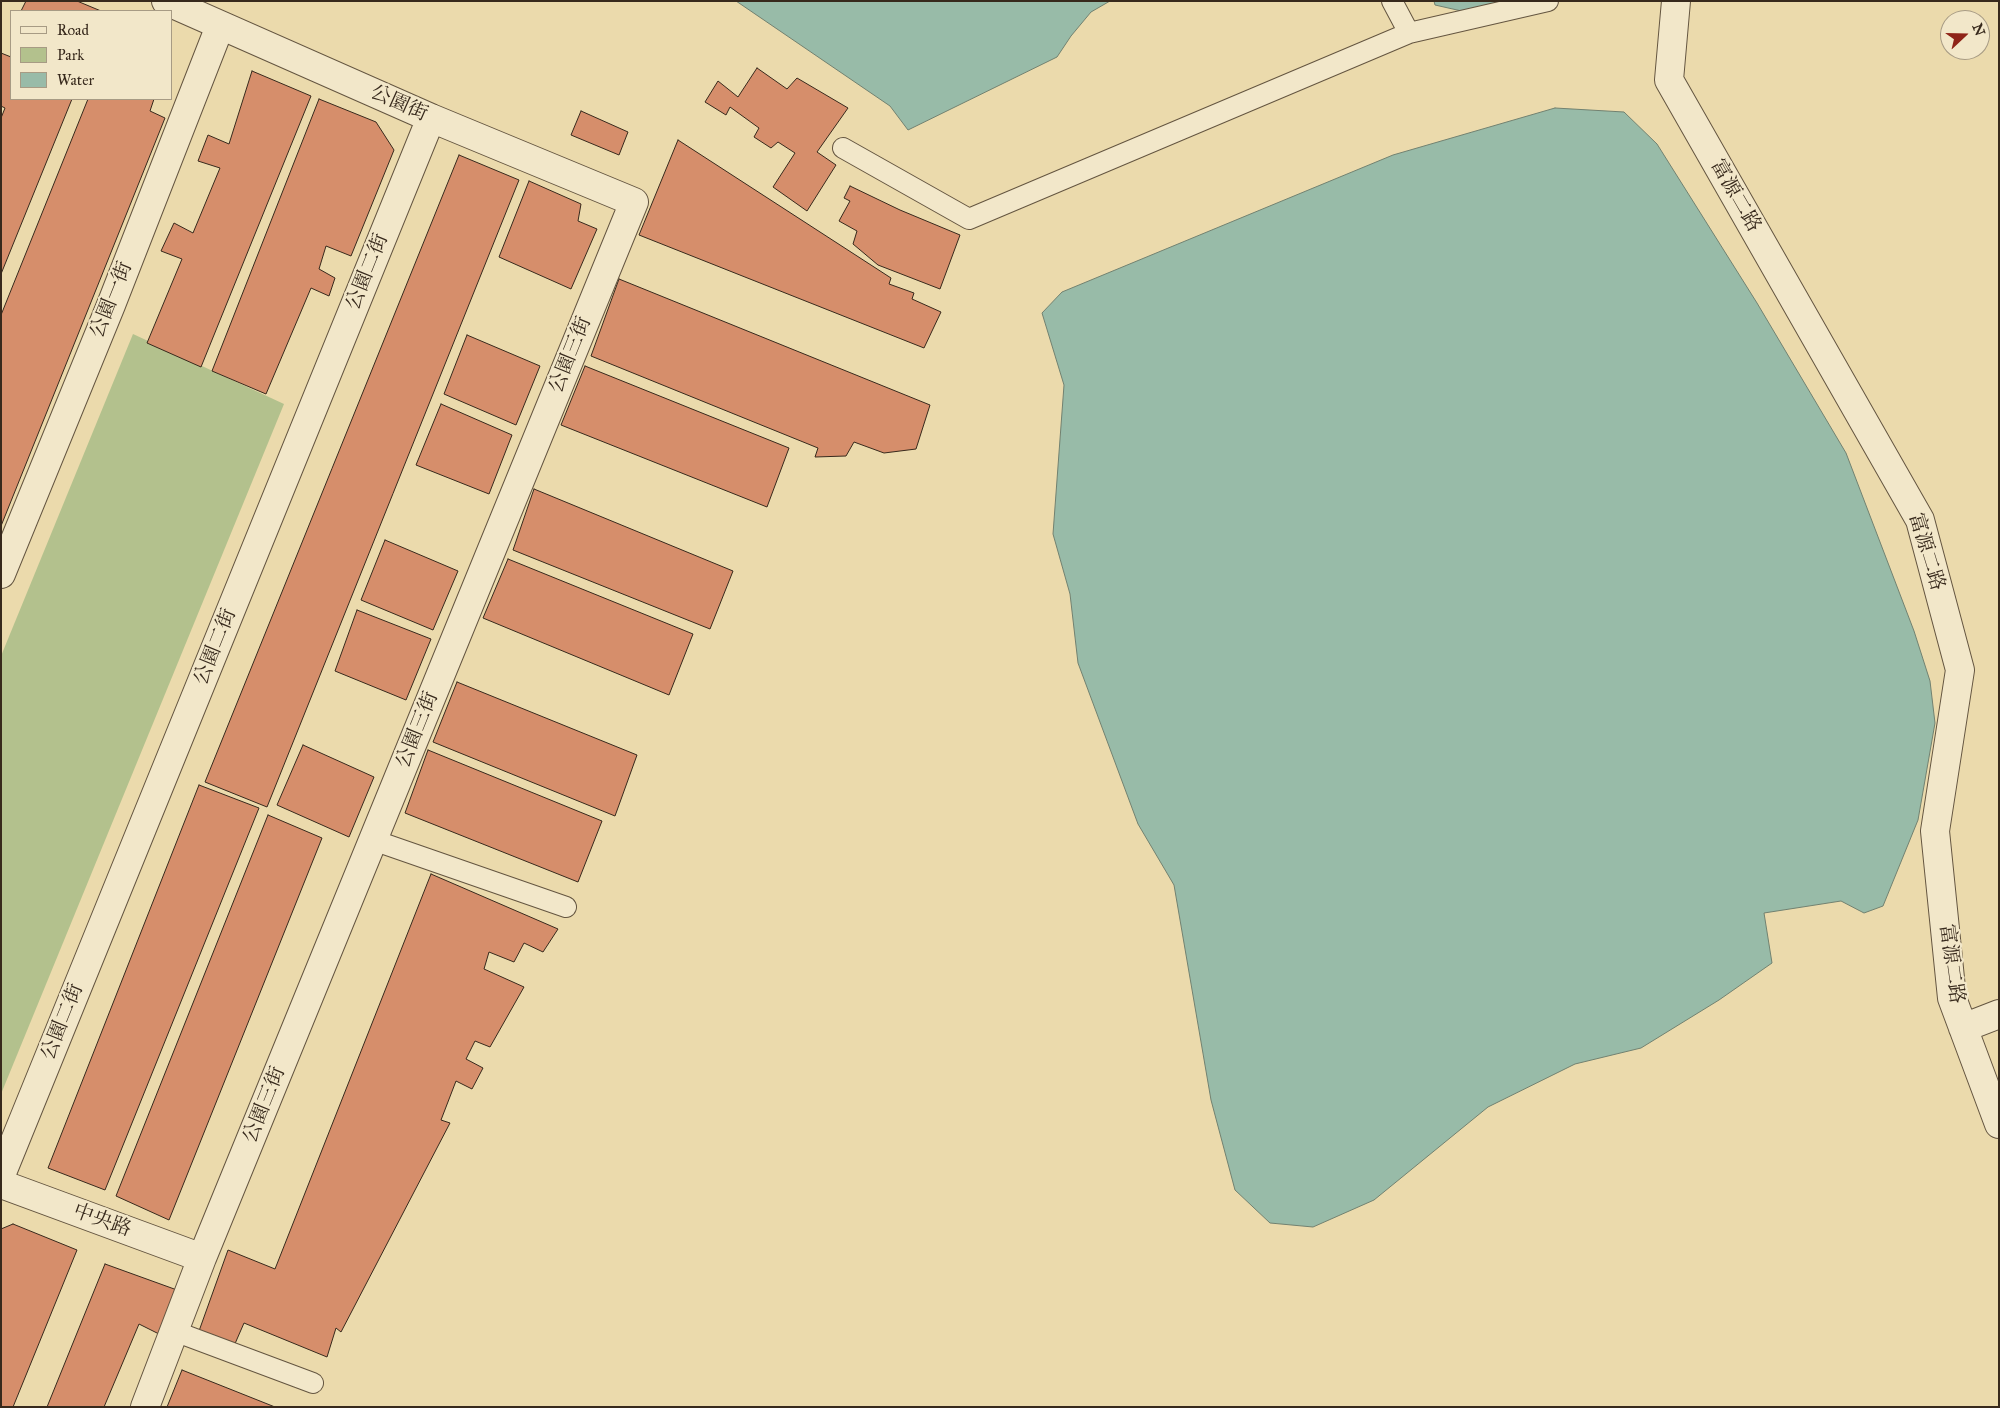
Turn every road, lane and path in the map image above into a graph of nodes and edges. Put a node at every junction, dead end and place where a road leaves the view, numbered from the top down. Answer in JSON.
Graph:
{"nodes":[{"id":1,"x":166,"y":1,"type":"edge"},
{"id":2,"x":1392,"y":1,"type":"edge"},
{"id":3,"x":1548,"y":1,"type":"edge"},
{"id":4,"x":1676,"y":1,"type":"edge"},
{"id":5,"x":220,"y":26,"type":"junction"},
{"id":6,"x":1410,"y":33,"type":"junction"},
{"id":7,"x":431,"y":118,"type":"junction"},
{"id":8,"x":843,"y":148,"type":"dead end"},
{"id":9,"x":634,"y":202,"type":"joint"},
{"id":10,"x":1,"y":574,"type":"edge"},
{"id":11,"x":373,"y":840,"type":"junction"},
{"id":12,"x":566,"y":907,"type":"dead end"},
{"id":13,"x":1999,"y":1014,"type":"edge"},
{"id":14,"x":1963,"y":1028,"type":"junction"},
{"id":15,"x":1999,"y":1124,"type":"edge"},
{"id":16,"x":1,"y":1175,"type":"edge"},
{"id":17,"x":1,"y":1184,"type":"edge"},
{"id":18,"x":202,"y":1258,"type":"junction"},
{"id":19,"x":174,"y":1330,"type":"junction"},
{"id":20,"x":313,"y":1383,"type":"dead end"},
{"id":21,"x":145,"y":1407,"type":"edge"}],
"edges":[{"from":1,"to":5,"type":"street","name":"公園街"},
{"from":2,"to":6,"type":"lane"},
{"from":3,"to":6,"type":"lane"},
{"from":4,"to":14,"type":"street","name":"富源二路"},
{"from":5,"to":7,"type":"street","name":"公園街"},
{"from":5,"to":10,"type":"street","name":"公園一街"},
{"from":6,"to":8,"type":"lane"},
{"from":7,"to":9,"type":"street","name":"公園街"},
{"from":7,"to":16,"type":"street","name":"公園二街"},
{"from":9,"to":11,"type":"street","name":"公園三街"},
{"from":11,"to":12,"type":"lane"},
{"from":11,"to":18,"type":"street","name":"公園三街"},
{"from":13,"to":14,"type":"street"},
{"from":14,"to":15,"type":"street","name":"富源二路"},
{"from":17,"to":18,"type":"street","name":"中央路"},
{"from":18,"to":19,"type":"street","name":"公園三街"},
{"from":19,"to":20,"type":"lane"},
{"from":19,"to":21,"type":"street","name":"公園三街"}]}
